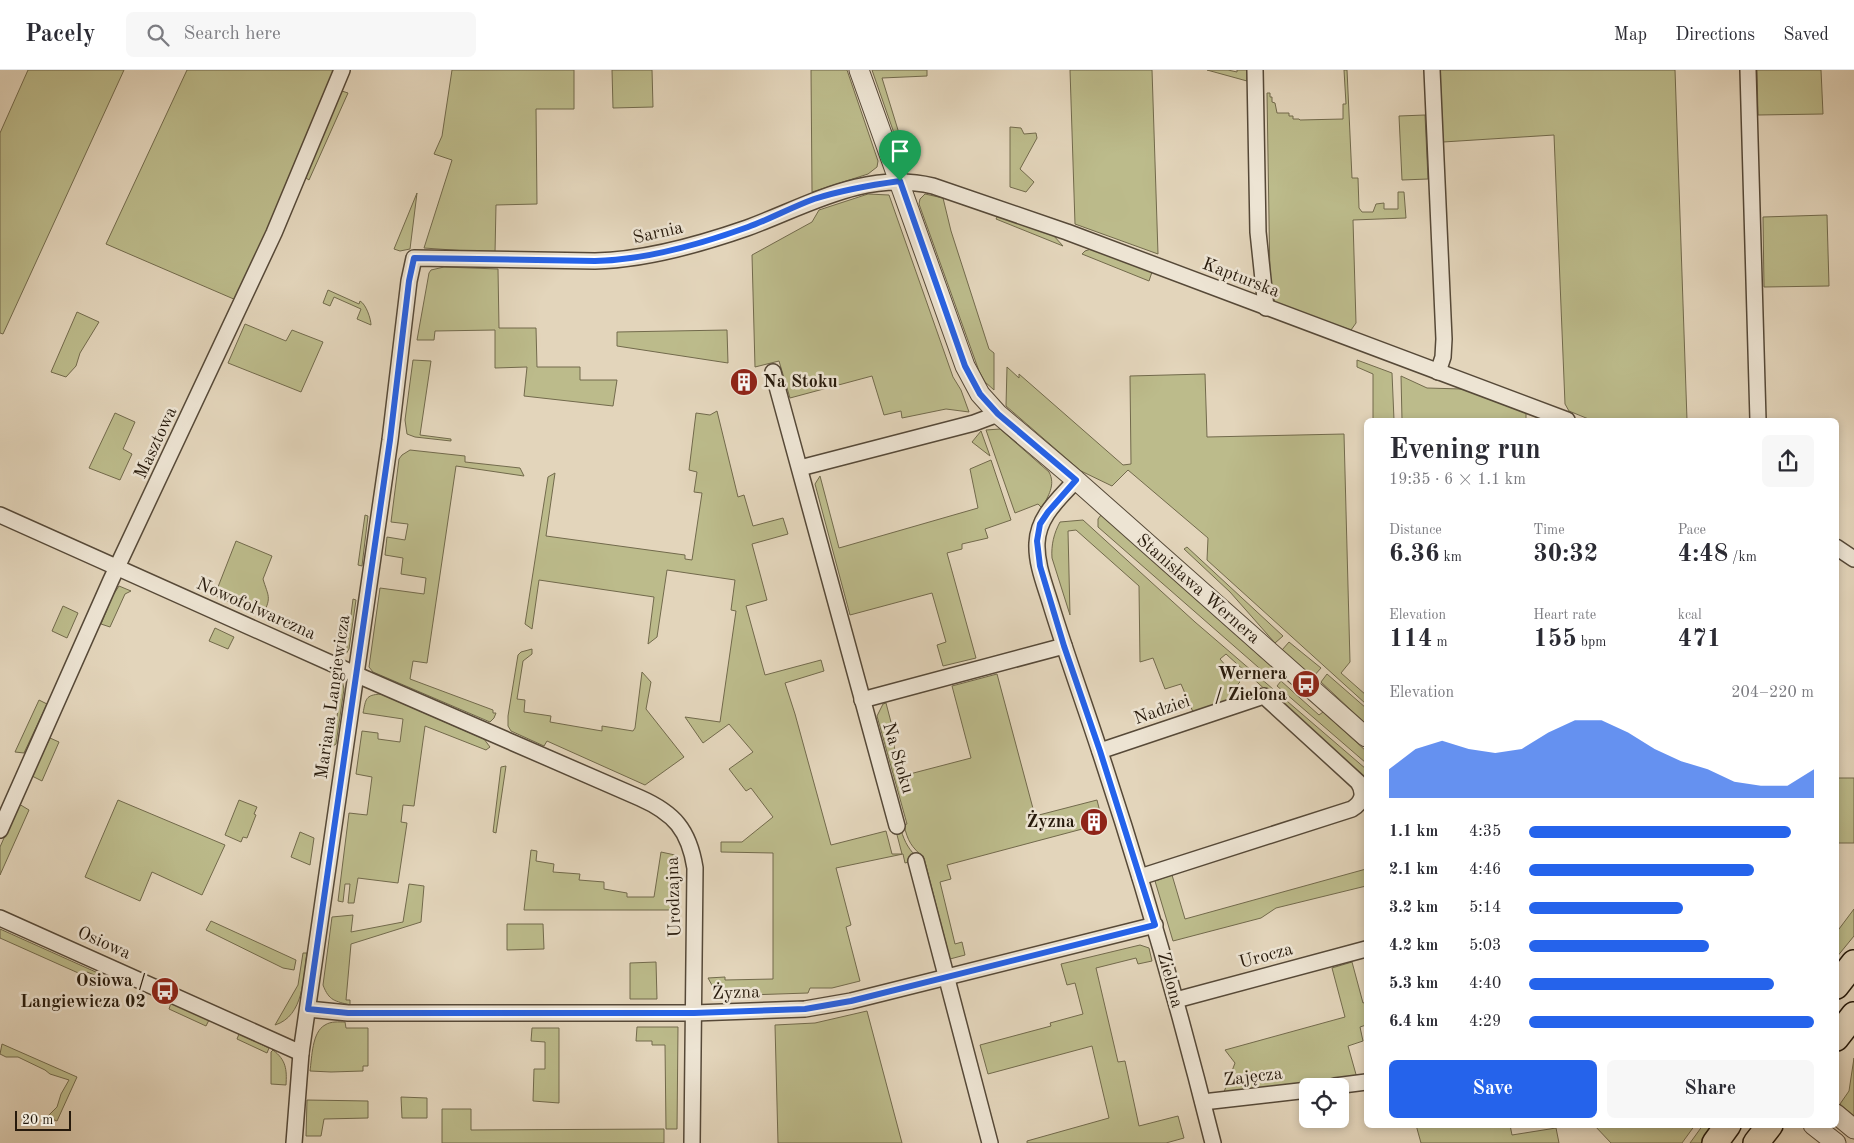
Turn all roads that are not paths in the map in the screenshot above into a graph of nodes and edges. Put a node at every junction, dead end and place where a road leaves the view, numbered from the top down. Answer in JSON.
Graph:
{"nodes":[{"id":1,"x":342,"y":70,"type":"edge"},
{"id":2,"x":859,"y":70,"type":"edge"},
{"id":3,"x":1255,"y":70,"type":"edge"},
{"id":4,"x":1432,"y":70,"type":"edge"},
{"id":5,"x":1748,"y":70,"type":"edge"},
{"id":6,"x":900,"y":181,"type":"junction"},
{"id":7,"x":414,"y":258,"type":"joint"},
{"id":8,"x":1266,"y":308,"type":"junction"},
{"id":9,"x":773,"y":372,"type":"dead end"},
{"id":10,"x":1438,"y":372,"type":"junction"},
{"id":11,"x":998,"y":414,"type":"junction"},
{"id":12,"x":1562,"y":418,"type":"edge"},
{"id":13,"x":1758,"y":418,"type":"edge"},
{"id":14,"x":800,"y":468,"type":"junction"},
{"id":15,"x":1076,"y":480,"type":"junction"},
{"id":16,"x":0,"y":515,"type":"edge"},
{"id":17,"x":1839,"y":549,"type":"edge"},
{"id":18,"x":1854,"y":559,"type":"edge"},
{"id":19,"x":118,"y":568,"type":"junction"},
{"id":20,"x":1064,"y":646,"type":"junction"},
{"id":21,"x":355,"y":674,"type":"junction"},
{"id":22,"x":862,"y":700,"type":"junction"},
{"id":23,"x":1364,"y":735,"type":"edge"},
{"id":24,"x":498,"y":736,"type":"joint"},
{"id":25,"x":1100,"y":751,"type":"junction"},
{"id":26,"x":897,"y":826,"type":"dead end"},
{"id":27,"x":0,"y":830,"type":"edge"},
{"id":28,"x":916,"y":861,"type":"dead end"},
{"id":29,"x":1140,"y":877,"type":"junction"},
{"id":30,"x":0,"y":918,"type":"edge"},
{"id":31,"x":1155,"y":925,"type":"junction"},
{"id":32,"x":1364,"y":950,"type":"edge"},
{"id":33,"x":1854,"y":963,"type":"edge"},
{"id":34,"x":946,"y":976,"type":"junction"},
{"id":35,"x":1839,"y":982,"type":"edge"},
{"id":36,"x":1176,"y":1000,"type":"junction"},
{"id":37,"x":308,"y":1009,"type":"junction"},
{"id":38,"x":694,"y":1013,"type":"junction"},
{"id":39,"x":1854,"y":1015,"type":"edge"},
{"id":40,"x":1839,"y":1034,"type":"edge"},
{"id":41,"x":302,"y":1053,"type":"junction"},
{"id":42,"x":1364,"y":1082,"type":"edge"},
{"id":43,"x":1349,"y":1084,"type":"edge"},
{"id":44,"x":1299,"y":1091,"type":"edge"},
{"id":45,"x":1203,"y":1102,"type":"junction"},
{"id":46,"x":1839,"y":1116,"type":"edge"},
{"id":47,"x":1726,"y":1128,"type":"edge"},
{"id":48,"x":1768,"y":1128,"type":"edge"},
{"id":49,"x":1817,"y":1128,"type":"edge"},
{"id":50,"x":1854,"y":1129,"type":"edge"},
{"id":51,"x":294,"y":1143,"type":"edge"},
{"id":52,"x":692,"y":1143,"type":"edge"},
{"id":53,"x":990,"y":1143,"type":"edge"},
{"id":54,"x":1213,"y":1143,"type":"edge"},
{"id":55,"x":1715,"y":1143,"type":"edge"},
{"id":56,"x":1756,"y":1143,"type":"edge"},
{"id":57,"x":1836,"y":1143,"type":"edge"}],
"edges":[{"from":1,"to":19,"type":"street","name":"Masztowa"},
{"from":2,"to":6,"type":"street"},
{"from":3,"to":8,"type":"street"},
{"from":4,"to":10,"type":"street"},
{"from":5,"to":13,"type":"street"},
{"from":6,"to":7,"type":"street","name":"Sarnia"},
{"from":6,"to":8,"type":"street","name":"Kapturska"},
{"from":6,"to":11,"type":"street"},
{"from":7,"to":21,"type":"street","name":"Mariana Langiewicza"},
{"from":8,"to":10,"type":"street","name":"Kapturska"},
{"from":9,"to":14,"type":"street","name":"Na Stoku"},
{"from":10,"to":12,"type":"street","name":"Kapturska"},
{"from":11,"to":14,"type":"street"},
{"from":11,"to":15,"type":"street"},
{"from":14,"to":22,"type":"street","name":"Na Stoku"},
{"from":15,"to":20,"type":"street","name":"Zielona"},
{"from":15,"to":23,"type":"street","name":"Stanisława Wernera"},
{"from":16,"to":19,"type":"street","name":"Nowofolwarczna"},
{"from":17,"to":18,"type":"street"},
{"from":19,"to":21,"type":"street","name":"Nowofolwarczna"},
{"from":19,"to":27,"type":"street","name":"Masztowa"},
{"from":20,"to":22,"type":"street"},
{"from":20,"to":25,"type":"street","name":"Zielona"},
{"from":21,"to":24,"type":"street","name":"Nowofolwarczna"},
{"from":21,"to":37,"type":"street","name":"Mariana Langiewicza"},
{"from":22,"to":26,"type":"street","name":"Na Stoku"},
{"from":24,"to":38,"type":"street","name":"Urodzajna"},
{"from":25,"to":29,"type":"street","name":"Zielona"},
{"from":25,"to":29,"type":"street","name":"Nadziei"},
{"from":28,"to":34,"type":"street"},
{"from":29,"to":31,"type":"street","name":"Zielona"},
{"from":30,"to":41,"type":"street","name":"Osiowa"},
{"from":31,"to":34,"type":"street","name":"Żyzna"},
{"from":31,"to":36,"type":"street","name":"Zielona"},
{"from":32,"to":36,"type":"street","name":"Urocza"},
{"from":33,"to":35,"type":"main road"},
{"from":34,"to":38,"type":"street","name":"Żyzna"},
{"from":34,"to":53,"type":"street"},
{"from":36,"to":45,"type":"street","name":"Zielona"},
{"from":37,"to":38,"type":"street","name":"Żyzna"},
{"from":37,"to":41,"type":"street","name":"Mariana Langiewicza"},
{"from":38,"to":52,"type":"street","name":"Urodzajna"},
{"from":39,"to":40,"type":"main road"},
{"from":41,"to":51,"type":"street","name":"Mariana Langiewicza"},
{"from":42,"to":43,"type":"street"},
{"from":44,"to":45,"type":"street","name":"Zajęcza"},
{"from":45,"to":54,"type":"street","name":"Zielona"},
{"from":46,"to":50,"type":"street"},
{"from":47,"to":55,"type":"main road"},
{"from":48,"to":56,"type":"main road"},
{"from":49,"to":57,"type":"street"}]}
